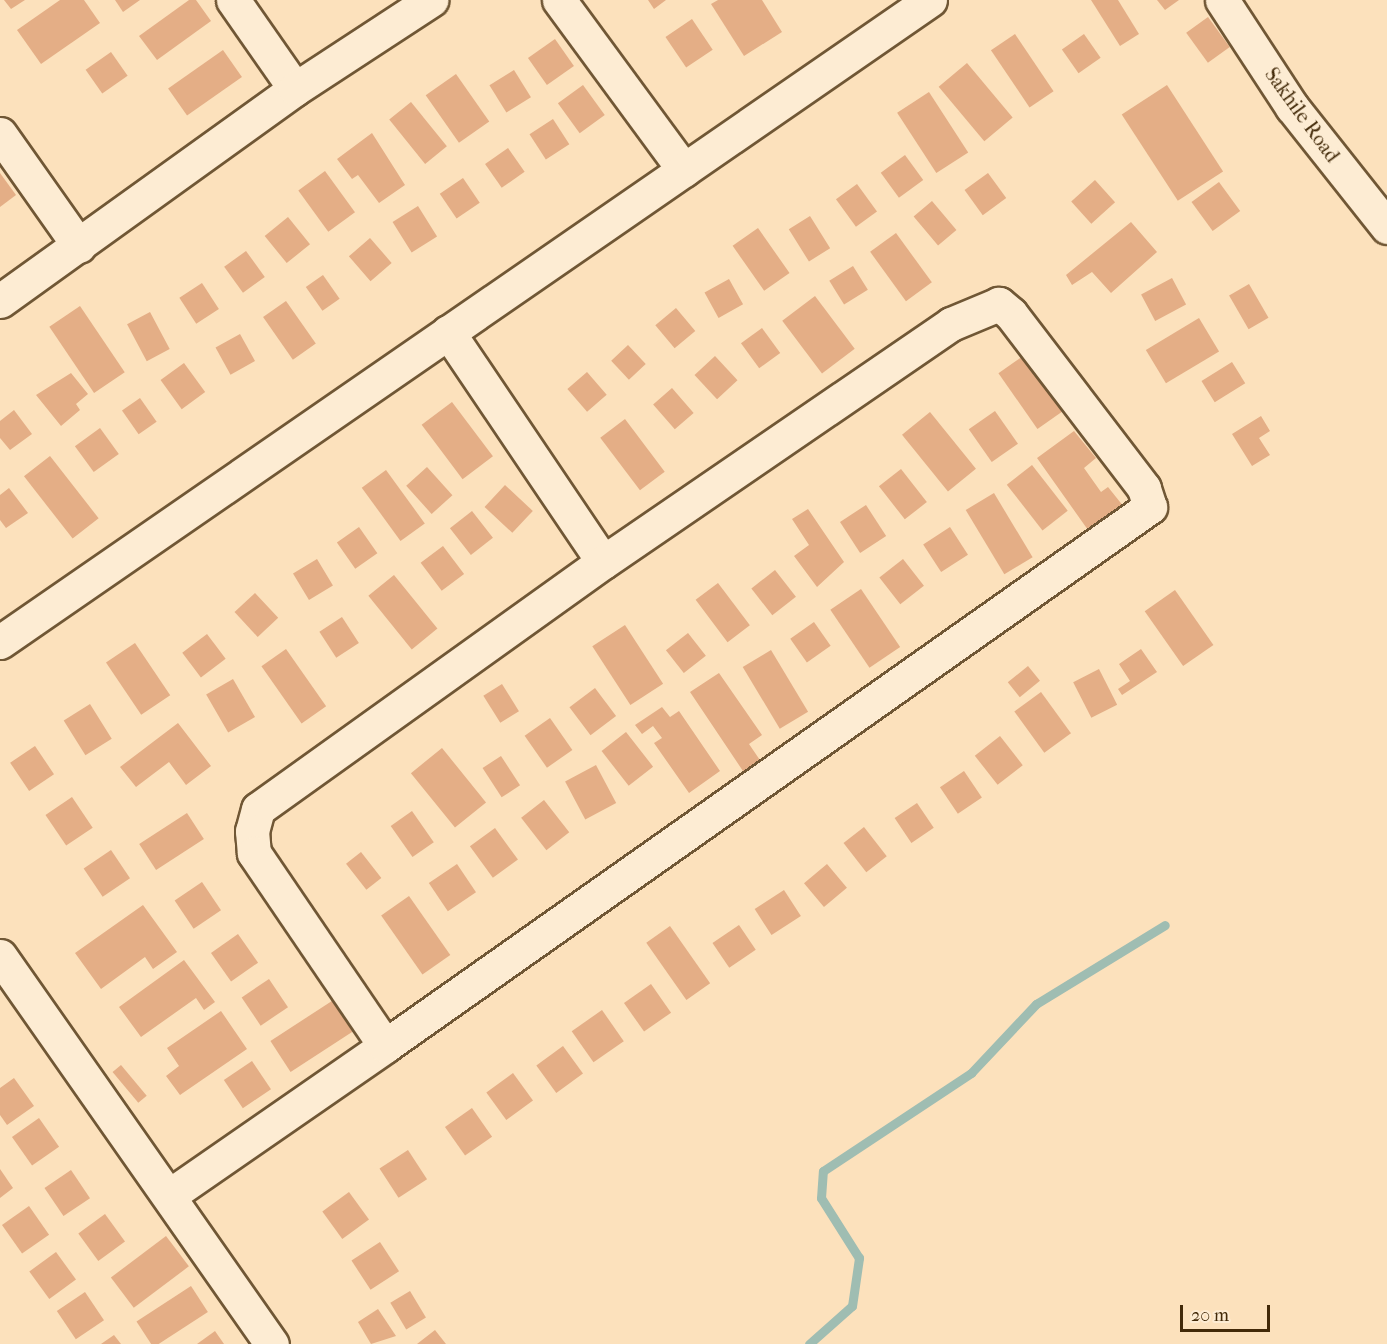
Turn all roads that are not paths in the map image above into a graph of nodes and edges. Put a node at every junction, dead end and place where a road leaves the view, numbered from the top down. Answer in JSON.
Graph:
{"nodes":[{"id":1,"x":233,"y":0,"type":"edge"},
{"id":2,"x":431,"y":0,"type":"edge"},
{"id":3,"x":559,"y":0,"type":"edge"},
{"id":4,"x":930,"y":0,"type":"edge"},
{"id":5,"x":1221,"y":0,"type":"edge"},
{"id":6,"x":295,"y":89,"type":"junction"},
{"id":7,"x":0,"y":134,"type":"edge"},
{"id":8,"x":684,"y":170,"type":"junction"},
{"id":9,"x":1387,"y":227,"type":"edge"},
{"id":10,"x":79,"y":246,"type":"junction"},
{"id":11,"x":0,"y":301,"type":"edge"},
{"id":12,"x":448,"y":332,"type":"junction"},
{"id":13,"x":603,"y":562,"type":"junction"},
{"id":14,"x":0,"y":642,"type":"edge"},
{"id":15,"x":0,"y":956,"type":"edge"},
{"id":16,"x":386,"y":1046,"type":"junction"},
{"id":17,"x":170,"y":1195,"type":"junction"},
{"id":18,"x":272,"y":1344,"type":"edge"}],
"edges":[{"from":1,"to":6,"type":"street"},
{"from":2,"to":6,"type":"street"},
{"from":3,"to":8,"type":"street"},
{"from":4,"to":8,"type":"street"},
{"from":5,"to":9,"type":"street","name":"Sakhile Road"},
{"from":6,"to":10,"type":"street"},
{"from":7,"to":10,"type":"street"},
{"from":8,"to":12,"type":"street"},
{"from":10,"to":11,"type":"street"},
{"from":12,"to":13,"type":"street"},
{"from":12,"to":14,"type":"street"},
{"from":13,"to":16,"type":"street"},
{"from":13,"to":16,"type":"street"},
{"from":15,"to":17,"type":"street"},
{"from":16,"to":17,"type":"street"},
{"from":17,"to":18,"type":"street"}]}
